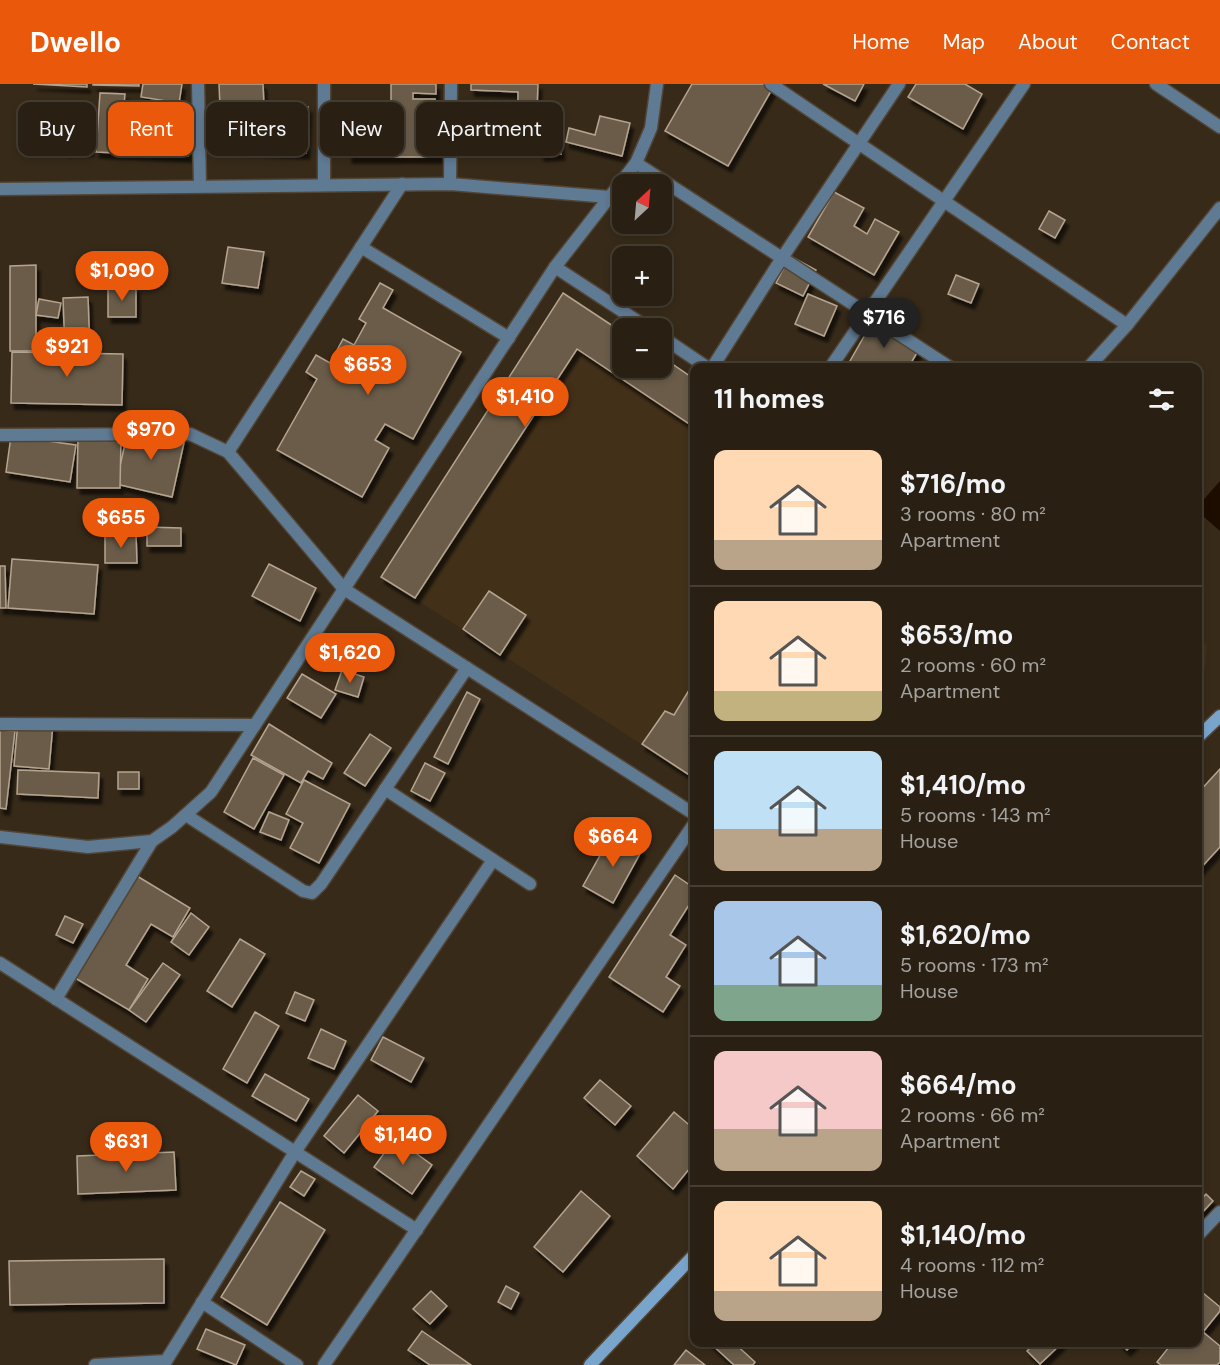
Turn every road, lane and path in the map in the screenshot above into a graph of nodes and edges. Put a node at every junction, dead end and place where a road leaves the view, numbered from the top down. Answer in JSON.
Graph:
{"nodes":[{"id":1,"x":198,"y":84,"type":"edge"},
{"id":2,"x":324,"y":84,"type":"edge"},
{"id":3,"x":451,"y":84,"type":"edge"},
{"id":4,"x":657,"y":84,"type":"edge"},
{"id":5,"x":771,"y":84,"type":"edge"},
{"id":6,"x":899,"y":84,"type":"edge"},
{"id":7,"x":1024,"y":84,"type":"edge"},
{"id":8,"x":1156,"y":84,"type":"edge"},
{"id":9,"x":1220,"y":127,"type":"edge"},
{"id":10,"x":858,"y":144,"type":"junction"},
{"id":11,"x":636,"y":163,"type":"junction"},
{"id":12,"x":402,"y":184,"type":"junction"},
{"id":13,"x":450,"y":184,"type":"junction"},
{"id":14,"x":324,"y":185,"type":"junction"},
{"id":15,"x":200,"y":186,"type":"junction"},
{"id":16,"x":0,"y":189,"type":"edge"},
{"id":17,"x":609,"y":197,"type":"junction"},
{"id":18,"x":944,"y":202,"type":"junction"},
{"id":19,"x":1220,"y":208,"type":"edge"},
{"id":20,"x":361,"y":247,"type":"junction"},
{"id":21,"x":782,"y":258,"type":"junction"},
{"id":22,"x":555,"y":267,"type":"junction"},
{"id":23,"x":868,"y":313,"type":"junction"},
{"id":24,"x":633,"y":318,"type":"edge"},
{"id":25,"x":1127,"y":325,"type":"junction"},
{"id":26,"x":509,"y":338,"type":"junction"},
{"id":27,"x":672,"y":343,"type":"edge"},
{"id":28,"x":702,"y":363,"type":"edge"},
{"id":29,"x":713,"y":363,"type":"edge"},
{"id":30,"x":833,"y":363,"type":"edge"},
{"id":31,"x":943,"y":363,"type":"edge"},
{"id":32,"x":1093,"y":363,"type":"edge"},
{"id":33,"x":0,"y":435,"type":"edge"},
{"id":34,"x":228,"y":452,"type":"junction"},
{"id":35,"x":344,"y":589,"type":"junction"},
{"id":36,"x":467,"y":668,"type":"junction"},
{"id":37,"x":1220,"y":716,"type":"edge"},
{"id":38,"x":0,"y":724,"type":"edge"},
{"id":39,"x":255,"y":725,"type":"junction"},
{"id":40,"x":1202,"y":733,"type":"edge"},
{"id":41,"x":385,"y":789,"type":"junction"},
{"id":42,"x":690,"y":811,"type":"edge"},
{"id":43,"x":186,"y":815,"type":"junction"},
{"id":44,"x":690,"y":830,"type":"edge"},
{"id":45,"x":0,"y":837,"type":"edge"},
{"id":46,"x":152,"y":841,"type":"junction"},
{"id":47,"x":493,"y":860,"type":"junction"},
{"id":48,"x":530,"y":884,"type":"dead end"},
{"id":49,"x":0,"y":963,"type":"edge"},
{"id":50,"x":56,"y":999,"type":"junction"},
{"id":51,"x":295,"y":1152,"type":"junction"},
{"id":52,"x":1220,"y":1212,"type":"edge"},
{"id":53,"x":417,"y":1230,"type":"junction"},
{"id":54,"x":1202,"y":1231,"type":"edge"},
{"id":55,"x":690,"y":1259,"type":"edge"},
{"id":56,"x":202,"y":1302,"type":"junction"},
{"id":57,"x":95,"y":1365,"type":"edge"},
{"id":58,"x":297,"y":1365,"type":"edge"},
{"id":59,"x":324,"y":1365,"type":"edge"},
{"id":60,"x":590,"y":1365,"type":"edge"}],
"edges":[{"from":1,"to":15,"type":"street"},
{"from":2,"to":14,"type":"street"},
{"from":3,"to":13,"type":"street"},
{"from":4,"to":11,"type":"street"},
{"from":5,"to":10,"type":"street"},
{"from":6,"to":10,"type":"street"},
{"from":7,"to":18,"type":"street"},
{"from":8,"to":9,"type":"street"},
{"from":10,"to":18,"type":"street"},
{"from":10,"to":21,"type":"street"},
{"from":11,"to":17,"type":"street"},
{"from":11,"to":21,"type":"street"},
{"from":12,"to":13,"type":"street"},
{"from":12,"to":14,"type":"street"},
{"from":12,"to":20,"type":"street"},
{"from":13,"to":17,"type":"street"},
{"from":14,"to":15,"type":"street"},
{"from":15,"to":16,"type":"street"},
{"from":17,"to":22,"type":"street"},
{"from":18,"to":23,"type":"street"},
{"from":18,"to":25,"type":"street"},
{"from":19,"to":25,"type":"street"},
{"from":20,"to":26,"type":"street"},
{"from":20,"to":34,"type":"street"},
{"from":21,"to":23,"type":"street"},
{"from":21,"to":29,"type":"street"},
{"from":22,"to":24,"type":"street"},
{"from":22,"to":26,"type":"street"},
{"from":23,"to":30,"type":"street"},
{"from":23,"to":31,"type":"street"},
{"from":25,"to":32,"type":"street"},
{"from":26,"to":35,"type":"street"},
{"from":27,"to":28,"type":"street"},
{"from":33,"to":34,"type":"street"},
{"from":34,"to":35,"type":"street"},
{"from":35,"to":36,"type":"street"},
{"from":35,"to":39,"type":"street"},
{"from":36,"to":41,"type":"street"},
{"from":36,"to":42,"type":"street"},
{"from":37,"to":40,"type":"main road"},
{"from":38,"to":39,"type":"street"},
{"from":39,"to":43,"type":"street"},
{"from":41,"to":43,"type":"street"},
{"from":41,"to":47,"type":"street"},
{"from":43,"to":46,"type":"street"},
{"from":44,"to":53,"type":"street"},
{"from":45,"to":46,"type":"street"},
{"from":46,"to":50,"type":"street"},
{"from":47,"to":48,"type":"street"},
{"from":47,"to":51,"type":"street"},
{"from":49,"to":50,"type":"street"},
{"from":50,"to":51,"type":"street"},
{"from":51,"to":53,"type":"street"},
{"from":51,"to":56,"type":"street"},
{"from":52,"to":54,"type":"street"},
{"from":53,"to":59,"type":"street"},
{"from":55,"to":60,"type":"main road"},
{"from":56,"to":57,"type":"street"},
{"from":56,"to":58,"type":"street"}]}
